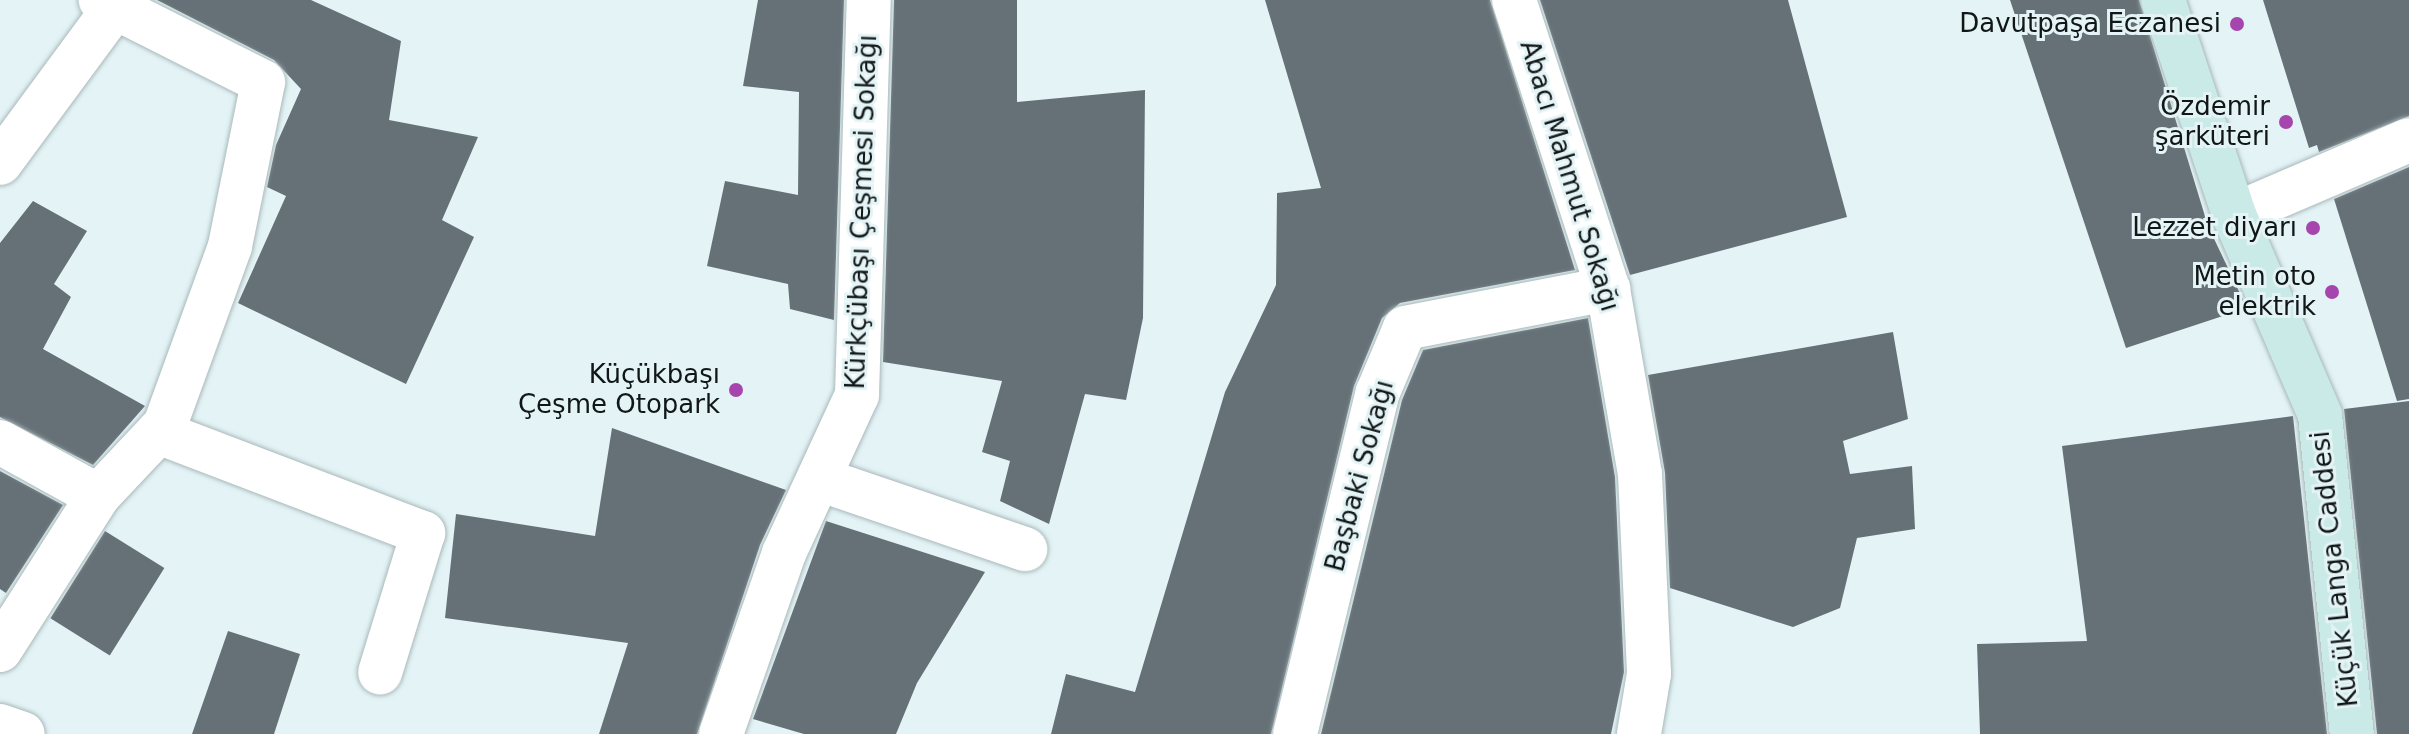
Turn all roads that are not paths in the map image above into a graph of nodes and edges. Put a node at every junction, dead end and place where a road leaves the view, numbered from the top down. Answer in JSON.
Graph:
{"nodes":[{"id":1,"x":869,"y":0,"type":"edge"},
{"id":2,"x":1514,"y":0,"type":"edge"},
{"id":3,"x":2163,"y":0,"type":"edge"},
{"id":4,"x":107,"y":5,"type":"edge"},
{"id":5,"x":2409,"y":140,"type":"edge"},
{"id":6,"x":0,"y":163,"type":"edge"},
{"id":7,"x":2234,"y":215,"type":"junction"},
{"id":8,"x":1608,"y":289,"type":"junction"},
{"id":9,"x":158,"y":432,"type":"junction"},
{"id":10,"x":0,"y":442,"type":"edge"},
{"id":11,"x":819,"y":479,"type":"junction"},
{"id":12,"x":98,"y":496,"type":"junction"},
{"id":13,"x":1025,"y":549,"type":"dead end"},
{"id":14,"x":0,"y":650,"type":"edge"},
{"id":15,"x":380,"y":673,"type":"dead end"},
{"id":16,"x":0,"y":726,"type":"edge"},
{"id":17,"x":23,"y":734,"type":"edge"},
{"id":18,"x":721,"y":734,"type":"edge"},
{"id":19,"x":1295,"y":734,"type":"edge"},
{"id":20,"x":1639,"y":734,"type":"edge"},
{"id":21,"x":2352,"y":734,"type":"edge"}],
"edges":[{"from":1,"to":11,"type":"street","name":"Kürkçübaşı Çeşmesi Sokağı"},
{"from":2,"to":8,"type":"street","name":"Abacı Mahmut Sokağı"},
{"from":3,"to":7,"type":"street","name":"Küçük Langa Caddesi"},
{"from":4,"to":6,"type":"street"},
{"from":4,"to":9,"type":"street"},
{"from":5,"to":7,"type":"street"},
{"from":7,"to":21,"type":"street","name":"Küçük Langa Caddesi"},
{"from":8,"to":19,"type":"street","name":"Başbaki Sokağı"},
{"from":8,"to":20,"type":"street","name":"Abacı Mahmut Sokağı"},
{"from":9,"to":12,"type":"street"},
{"from":9,"to":15,"type":"street"},
{"from":10,"to":12,"type":"street"},
{"from":11,"to":13,"type":"street"},
{"from":11,"to":18,"type":"street","name":"Kürkçübaşı Çeşmesi Sokağı"},
{"from":12,"to":14,"type":"street"},
{"from":16,"to":17,"type":"street"}]}
